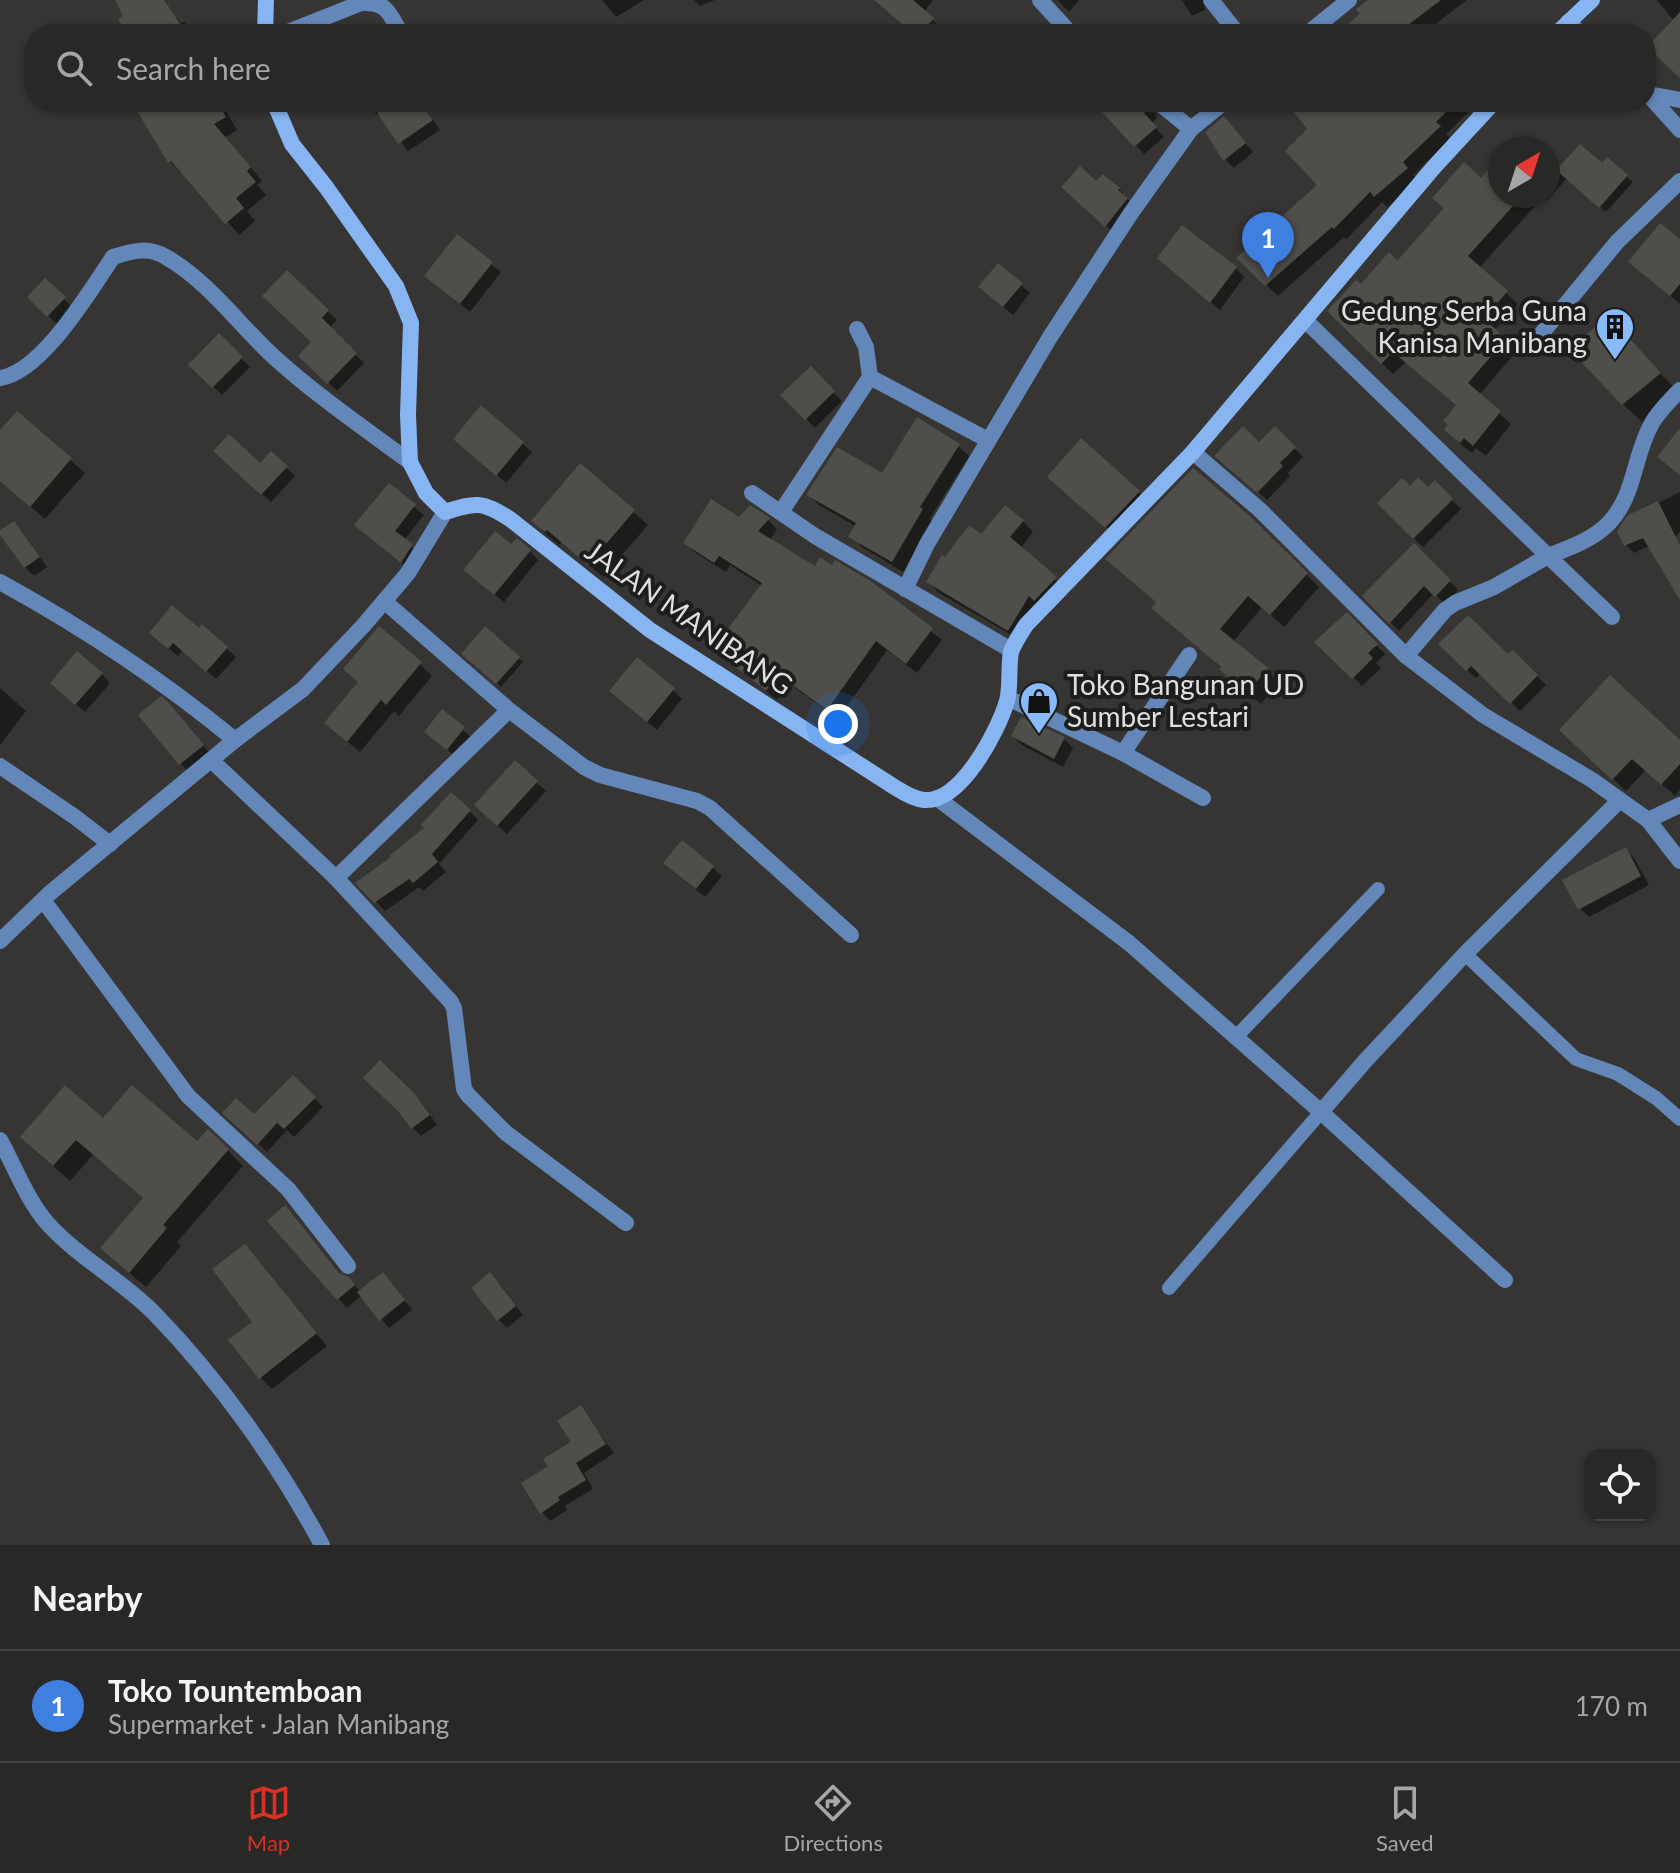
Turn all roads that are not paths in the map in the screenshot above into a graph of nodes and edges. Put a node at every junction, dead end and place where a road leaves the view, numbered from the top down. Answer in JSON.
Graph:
{"nodes":[{"id":1,"x":266,"y":0,"type":"edge"},
{"id":2,"x":1040,"y":0,"type":"edge"},
{"id":3,"x":1211,"y":0,"type":"edge"},
{"id":4,"x":1349,"y":0,"type":"edge"},
{"id":5,"x":1592,"y":0,"type":"edge"},
{"id":6,"x":265,"y":24,"type":"edge"},
{"id":7,"x":308,"y":24,"type":"edge"},
{"id":8,"x":395,"y":24,"type":"edge"},
{"id":9,"x":1062,"y":24,"type":"edge"},
{"id":10,"x":1230,"y":24,"type":"edge"},
{"id":11,"x":1319,"y":24,"type":"edge"},
{"id":12,"x":1566,"y":24,"type":"edge"},
{"id":13,"x":1656,"y":95,"type":"edge"},
{"id":14,"x":1680,"y":100,"type":"edge"},
{"id":15,"x":1656,"y":103,"type":"edge"},
{"id":16,"x":278,"y":112,"type":"edge"},
{"id":17,"x":1170,"y":112,"type":"edge"},
{"id":18,"x":1212,"y":112,"type":"edge"},
{"id":19,"x":1485,"y":112,"type":"edge"},
{"id":20,"x":1191,"y":129,"type":"junction"},
{"id":21,"x":1680,"y":130,"type":"edge"},
{"id":22,"x":1680,"y":181,"type":"edge"},
{"id":23,"x":1305,"y":320,"type":"junction"},
{"id":24,"x":857,"y":329,"type":"dead end"},
{"id":25,"x":1542,"y":333,"type":"dead end"},
{"id":26,"x":870,"y":377,"type":"junction"},
{"id":27,"x":0,"y":378,"type":"edge"},
{"id":28,"x":1680,"y":390,"type":"edge"},
{"id":29,"x":988,"y":440,"type":"junction"},
{"id":30,"x":1193,"y":452,"type":"junction"},
{"id":31,"x":410,"y":462,"type":"junction"},
{"id":32,"x":752,"y":493,"type":"dead end"},
{"id":33,"x":445,"y":512,"type":"junction"},
{"id":34,"x":781,"y":512,"type":"junction"},
{"id":35,"x":1548,"y":556,"type":"junction"},
{"id":36,"x":0,"y":582,"type":"edge"},
{"id":37,"x":905,"y":589,"type":"junction"},
{"id":38,"x":384,"y":601,"type":"junction"},
{"id":39,"x":1612,"y":617,"type":"dead end"},
{"id":40,"x":1011,"y":650,"type":"junction"},
{"id":41,"x":1189,"y":655,"type":"dead end"},
{"id":42,"x":1406,"y":656,"type":"junction"},
{"id":43,"x":1008,"y":698,"type":"junction"},
{"id":44,"x":509,"y":710,"type":"junction"},
{"id":45,"x":235,"y":740,"type":"junction"},
{"id":46,"x":1123,"y":753,"type":"junction"},
{"id":47,"x":211,"y":760,"type":"junction"},
{"id":48,"x":0,"y":766,"type":"edge"},
{"id":49,"x":937,"y":798,"type":"junction"},
{"id":50,"x":1203,"y":798,"type":"dead end"},
{"id":51,"x":1620,"y":800,"type":"junction"},
{"id":52,"x":1680,"y":805,"type":"edge"},
{"id":53,"x":1648,"y":820,"type":"junction"},
{"id":54,"x":110,"y":844,"type":"junction"},
{"id":55,"x":1680,"y":861,"type":"edge"},
{"id":56,"x":336,"y":878,"type":"junction"},
{"id":57,"x":1378,"y":889,"type":"dead end"},
{"id":58,"x":43,"y":900,"type":"junction"},
{"id":59,"x":851,"y":935,"type":"dead end"},
{"id":60,"x":0,"y":941,"type":"edge"},
{"id":61,"x":1465,"y":954,"type":"junction"},
{"id":62,"x":1235,"y":1038,"type":"junction"},
{"id":63,"x":1321,"y":1112,"type":"junction"},
{"id":64,"x":1680,"y":1119,"type":"edge"},
{"id":65,"x":0,"y":1140,"type":"edge"},
{"id":66,"x":626,"y":1223,"type":"dead end"},
{"id":67,"x":348,"y":1266,"type":"dead end"},
{"id":68,"x":1505,"y":1280,"type":"dead end"},
{"id":69,"x":1169,"y":1288,"type":"dead end"},
{"id":70,"x":322,"y":1545,"type":"edge"}],
"edges":[{"from":1,"to":6,"type":"street"},
{"from":2,"to":9,"type":"street"},
{"from":3,"to":10,"type":"street"},
{"from":4,"to":11,"type":"street"},
{"from":5,"to":12,"type":"street"},
{"from":7,"to":8,"type":"street"},
{"from":13,"to":14,"type":"street"},
{"from":15,"to":21,"type":"street"},
{"from":16,"to":31,"type":"street"},
{"from":17,"to":20,"type":"street"},
{"from":18,"to":20,"type":"street"},
{"from":19,"to":23,"type":"street"},
{"from":20,"to":29,"type":"street"},
{"from":22,"to":25,"type":"street"},
{"from":23,"to":30,"type":"street"},
{"from":23,"to":35,"type":"street"},
{"from":24,"to":26,"type":"street"},
{"from":26,"to":29,"type":"street"},
{"from":26,"to":34,"type":"street"},
{"from":27,"to":31,"type":"street"},
{"from":28,"to":35,"type":"street"},
{"from":29,"to":37,"type":"street"},
{"from":30,"to":40,"type":"street"},
{"from":30,"to":42,"type":"street"},
{"from":31,"to":33,"type":"street"},
{"from":32,"to":34,"type":"street"},
{"from":33,"to":38,"type":"street"},
{"from":33,"to":49,"type":"street","name":"JALAN MANIBANG"},
{"from":34,"to":37,"type":"street"},
{"from":35,"to":39,"type":"street"},
{"from":35,"to":42,"type":"street"},
{"from":36,"to":45,"type":"street"},
{"from":37,"to":40,"type":"street"},
{"from":38,"to":44,"type":"street"},
{"from":38,"to":45,"type":"street"},
{"from":40,"to":43,"type":"street"},
{"from":41,"to":46,"type":"street"},
{"from":42,"to":51,"type":"street"},
{"from":43,"to":46,"type":"street"},
{"from":43,"to":49,"type":"street"},
{"from":44,"to":56,"type":"street"},
{"from":44,"to":59,"type":"street"},
{"from":45,"to":47,"type":"street"},
{"from":46,"to":50,"type":"street"},
{"from":47,"to":54,"type":"street"},
{"from":47,"to":56,"type":"street"},
{"from":48,"to":54,"type":"street"},
{"from":49,"to":62,"type":"street"},
{"from":51,"to":53,"type":"street"},
{"from":51,"to":61,"type":"street"},
{"from":52,"to":53,"type":"street"},
{"from":53,"to":55,"type":"street"},
{"from":54,"to":58,"type":"street"},
{"from":56,"to":66,"type":"street"},
{"from":57,"to":62,"type":"lane"},
{"from":58,"to":60,"type":"street"},
{"from":58,"to":67,"type":"street"},
{"from":61,"to":63,"type":"street"},
{"from":61,"to":64,"type":"lane"},
{"from":62,"to":63,"type":"street"},
{"from":63,"to":68,"type":"street"},
{"from":63,"to":69,"type":"lane"},
{"from":65,"to":70,"type":"street"}]}
